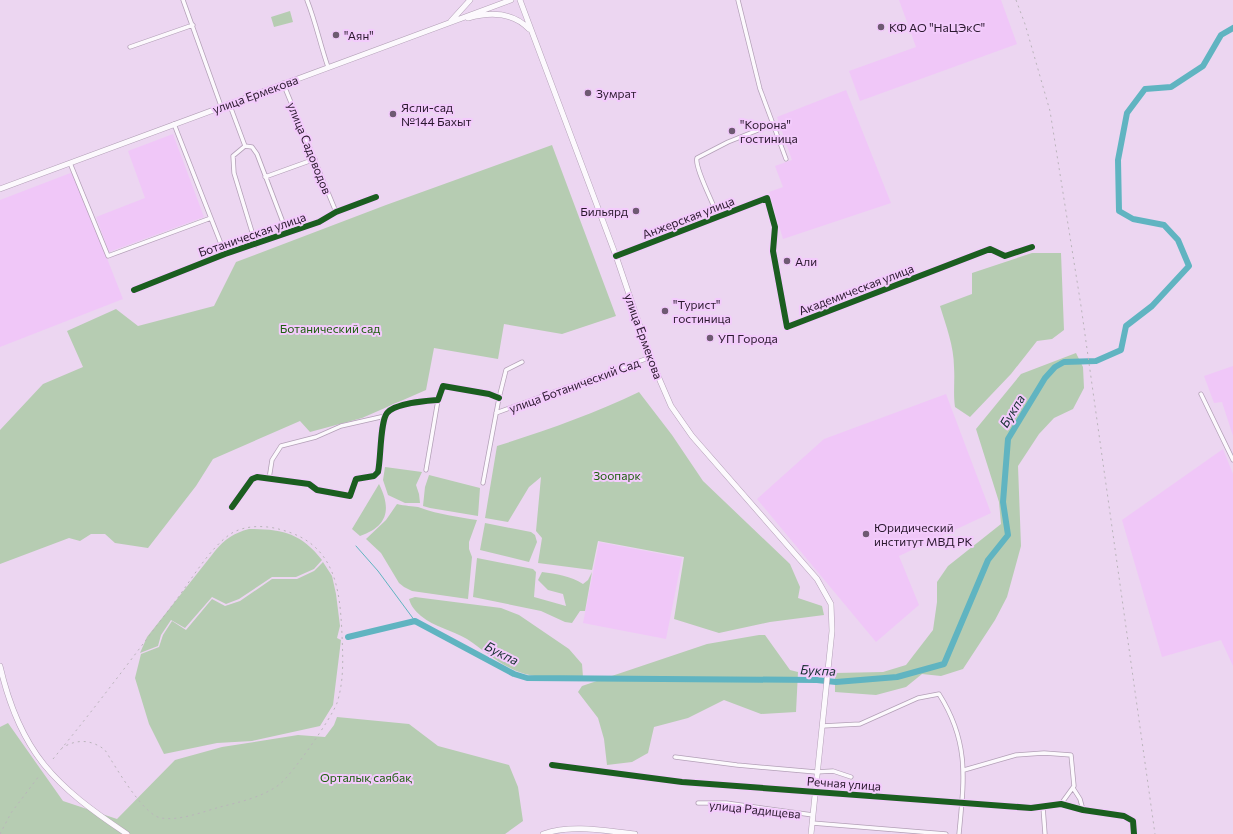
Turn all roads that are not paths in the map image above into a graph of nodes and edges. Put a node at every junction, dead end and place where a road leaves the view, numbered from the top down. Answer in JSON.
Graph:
{"nodes":[{"id":1,"x":183,"y":0,"type":"edge"},
{"id":2,"x":307,"y":0,"type":"edge"},
{"id":3,"x":470,"y":0,"type":"edge"},
{"id":4,"x":511,"y":0,"type":"edge"},
{"id":5,"x":520,"y":0,"type":"edge"},
{"id":6,"x":738,"y":0,"type":"edge"},
{"id":7,"x":448,"y":23,"type":"junction"},
{"id":8,"x":193,"y":25,"type":"junction"},
{"id":9,"x":531,"y":31,"type":"junction"},
{"id":10,"x":130,"y":47,"type":"dead end"},
{"id":11,"x":328,"y":67,"type":"junction"},
{"id":12,"x":284,"y":83,"type":"junction"},
{"id":13,"x":229,"y":103,"type":"junction"},
{"id":14,"x":221,"y":106,"type":"junction"},
{"id":15,"x":174,"y":124,"type":"junction"},
{"id":16,"x":773,"y":124,"type":"junction"},
{"id":17,"x":245,"y":146,"type":"junction"},
{"id":18,"x":315,"y":159,"type":"junction"},
{"id":19,"x":786,"y":159,"type":"dead end"},
{"id":20,"x":70,"y":163,"type":"junction"},
{"id":21,"x":266,"y":177,"type":"junction"},
{"id":22,"x":0,"y":189,"type":"edge"},
{"id":23,"x":376,"y":197,"type":"dead end"},
{"id":24,"x":767,"y":198,"type":"joint"},
{"id":25,"x":336,"y":212,"type":"junction"},
{"id":26,"x":718,"y":217,"type":"junction"},
{"id":27,"x":212,"y":218,"type":"junction"},
{"id":28,"x":288,"y":233,"type":"junction"},
{"id":29,"x":256,"y":245,"type":"junction"},
{"id":30,"x":1032,"y":247,"type":"dead end"},
{"id":31,"x":225,"y":254,"type":"junction"},
{"id":32,"x":616,"y":256,"type":"junction"},
{"id":33,"x":134,"y":290,"type":"dead end"},
{"id":34,"x":651,"y":357,"type":"junction"},
{"id":35,"x":522,"y":362,"type":"dead end"},
{"id":36,"x":1201,"y":394,"type":"dead end"},
{"id":37,"x":499,"y":398,"type":"junction"},
{"id":38,"x":438,"y":400,"type":"junction"},
{"id":39,"x":496,"y":413,"type":"junction"},
{"id":40,"x":385,"y":416,"type":"junction"},
{"id":41,"x":1233,"y":460,"type":"edge"},
{"id":42,"x":426,"y":470,"type":"dead end"},
{"id":43,"x":269,"y":479,"type":"junction"},
{"id":44,"x":483,"y":483,"type":"dead end"},
{"id":45,"x":232,"y":507,"type":"dead end"},
{"id":46,"x":0,"y":666,"type":"edge"},
{"id":47,"x":822,"y":726,"type":"junction"},
{"id":48,"x":674,"y":757,"type":"dead end"},
{"id":49,"x":552,"y":765,"type":"dead end"},
{"id":50,"x":964,"y":770,"type":"junction"},
{"id":51,"x":816,"y":772,"type":"junction"},
{"id":52,"x":851,"y":777,"type":"dead end"},
{"id":53,"x":1073,"y":788,"type":"junction"},
{"id":54,"x":815,"y":792,"type":"junction"},
{"id":55,"x":698,"y":803,"type":"dead end"},
{"id":56,"x":962,"y":803,"type":"junction"},
{"id":57,"x":1061,"y":804,"type":"junction"},
{"id":58,"x":1043,"y":807,"type":"junction"},
{"id":59,"x":1083,"y":810,"type":"junction"},
{"id":60,"x":812,"y":815,"type":"junction"},
{"id":61,"x":812,"y":823,"type":"junction"},
{"id":62,"x":127,"y":834,"type":"edge"},
{"id":63,"x":544,"y":834,"type":"edge"},
{"id":64,"x":635,"y":834,"type":"edge"},
{"id":65,"x":811,"y":834,"type":"edge"},
{"id":66,"x":946,"y":834,"type":"edge"},
{"id":67,"x":959,"y":834,"type":"edge"},
{"id":68,"x":1045,"y":834,"type":"edge"},
{"id":69,"x":1134,"y":834,"type":"edge"}],
"edges":[{"from":1,"to":8,"type":"street"},
{"from":2,"to":11,"type":"street"},
{"from":3,"to":7,"type":"main road"},
{"from":4,"to":7,"type":"main road","name":"улица Ермекова"},
{"from":5,"to":9,"type":"main road","name":"улица Ермекова"},
{"from":6,"to":16,"type":"street"},
{"from":7,"to":9,"type":"main road"},
{"from":7,"to":11,"type":"main road","name":"улица Ермекова"},
{"from":8,"to":10,"type":"street"},
{"from":8,"to":14,"type":"street"},
{"from":9,"to":32,"type":"main road","name":"улица Ермекова"},
{"from":11,"to":12,"type":"main road","name":"улица Ермекова"},
{"from":12,"to":13,"type":"main road","name":"улица Ермекова"},
{"from":12,"to":18,"type":"street","name":"улица Садоводов"},
{"from":13,"to":14,"type":"main road","name":"улица Ермекова"},
{"from":13,"to":17,"type":"street"},
{"from":14,"to":15,"type":"main road","name":"улица Ермекова"},
{"from":15,"to":20,"type":"main road","name":"улица Ермекова"},
{"from":15,"to":27,"type":"street"},
{"from":16,"to":19,"type":"street"},
{"from":16,"to":26,"type":"street"},
{"from":17,"to":21,"type":"street"},
{"from":17,"to":29,"type":"street"},
{"from":18,"to":21,"type":"street"},
{"from":18,"to":25,"type":"street","name":"улица Садоводов"},
{"from":20,"to":22,"type":"main road","name":"улица Ермекова"},
{"from":20,"to":27,"type":"street"},
{"from":21,"to":28,"type":"street"},
{"from":23,"to":25,"type":"street","name":"Ботаническая улица"},
{"from":24,"to":26,"type":"street","name":"Анжерская улица"},
{"from":24,"to":30,"type":"street","name":"Академическая улица"},
{"from":25,"to":28,"type":"street","name":"Ботаническая улица"},
{"from":26,"to":32,"type":"street","name":"Анжерская улица"},
{"from":27,"to":31,"type":"street"},
{"from":28,"to":29,"type":"street","name":"Ботаническая улица"},
{"from":29,"to":31,"type":"street","name":"Ботаническая улица"},
{"from":31,"to":33,"type":"street","name":"Ботаническая улица"},
{"from":32,"to":34,"type":"main road","name":"улица Ермекова"},
{"from":34,"to":39,"type":"street","name":"улица Ботанический Сад"},
{"from":34,"to":47,"type":"main road","name":"улица Ермекова"},
{"from":35,"to":37,"type":"street"},
{"from":36,"to":41,"type":"street"},
{"from":37,"to":38,"type":"street","name":"улица Ботанический Сад"},
{"from":37,"to":39,"type":"street"},
{"from":38,"to":40,"type":"street"},
{"from":38,"to":42,"type":"street"},
{"from":39,"to":44,"type":"street"},
{"from":40,"to":43,"type":"street"},
{"from":40,"to":43,"type":"street"},
{"from":43,"to":45,"type":"street"},
{"from":46,"to":62,"type":"main road"},
{"from":47,"to":50,"type":"street"},
{"from":47,"to":51,"type":"main road","name":"улица Ермекова"},
{"from":48,"to":51,"type":"street"},
{"from":49,"to":54,"type":"street","name":"Речная улица"},
{"from":50,"to":53,"type":"street"},
{"from":50,"to":56,"type":"street"},
{"from":51,"to":52,"type":"street"},
{"from":51,"to":54,"type":"main road","name":"улица Ермекова"},
{"from":53,"to":57,"type":"street"},
{"from":53,"to":59,"type":"street"},
{"from":54,"to":56,"type":"street","name":"Речная улица"},
{"from":54,"to":60,"type":"main road","name":"улица Ермекова"},
{"from":55,"to":60,"type":"street","name":"улица Радищева"},
{"from":56,"to":58,"type":"street","name":"Речная улица"},
{"from":56,"to":67,"type":"street"},
{"from":57,"to":58,"type":"street","name":"Речная улица"},
{"from":57,"to":59,"type":"street","name":"Речная улица"},
{"from":58,"to":68,"type":"street"},
{"from":59,"to":69,"type":"street","name":"Речная улица"},
{"from":60,"to":61,"type":"main road","name":"улица Ермекова"},
{"from":61,"to":65,"type":"main road","name":"улица Ермекова"},
{"from":61,"to":66,"type":"street","name":"улица Радищева"},
{"from":63,"to":64,"type":"main road"}]}
